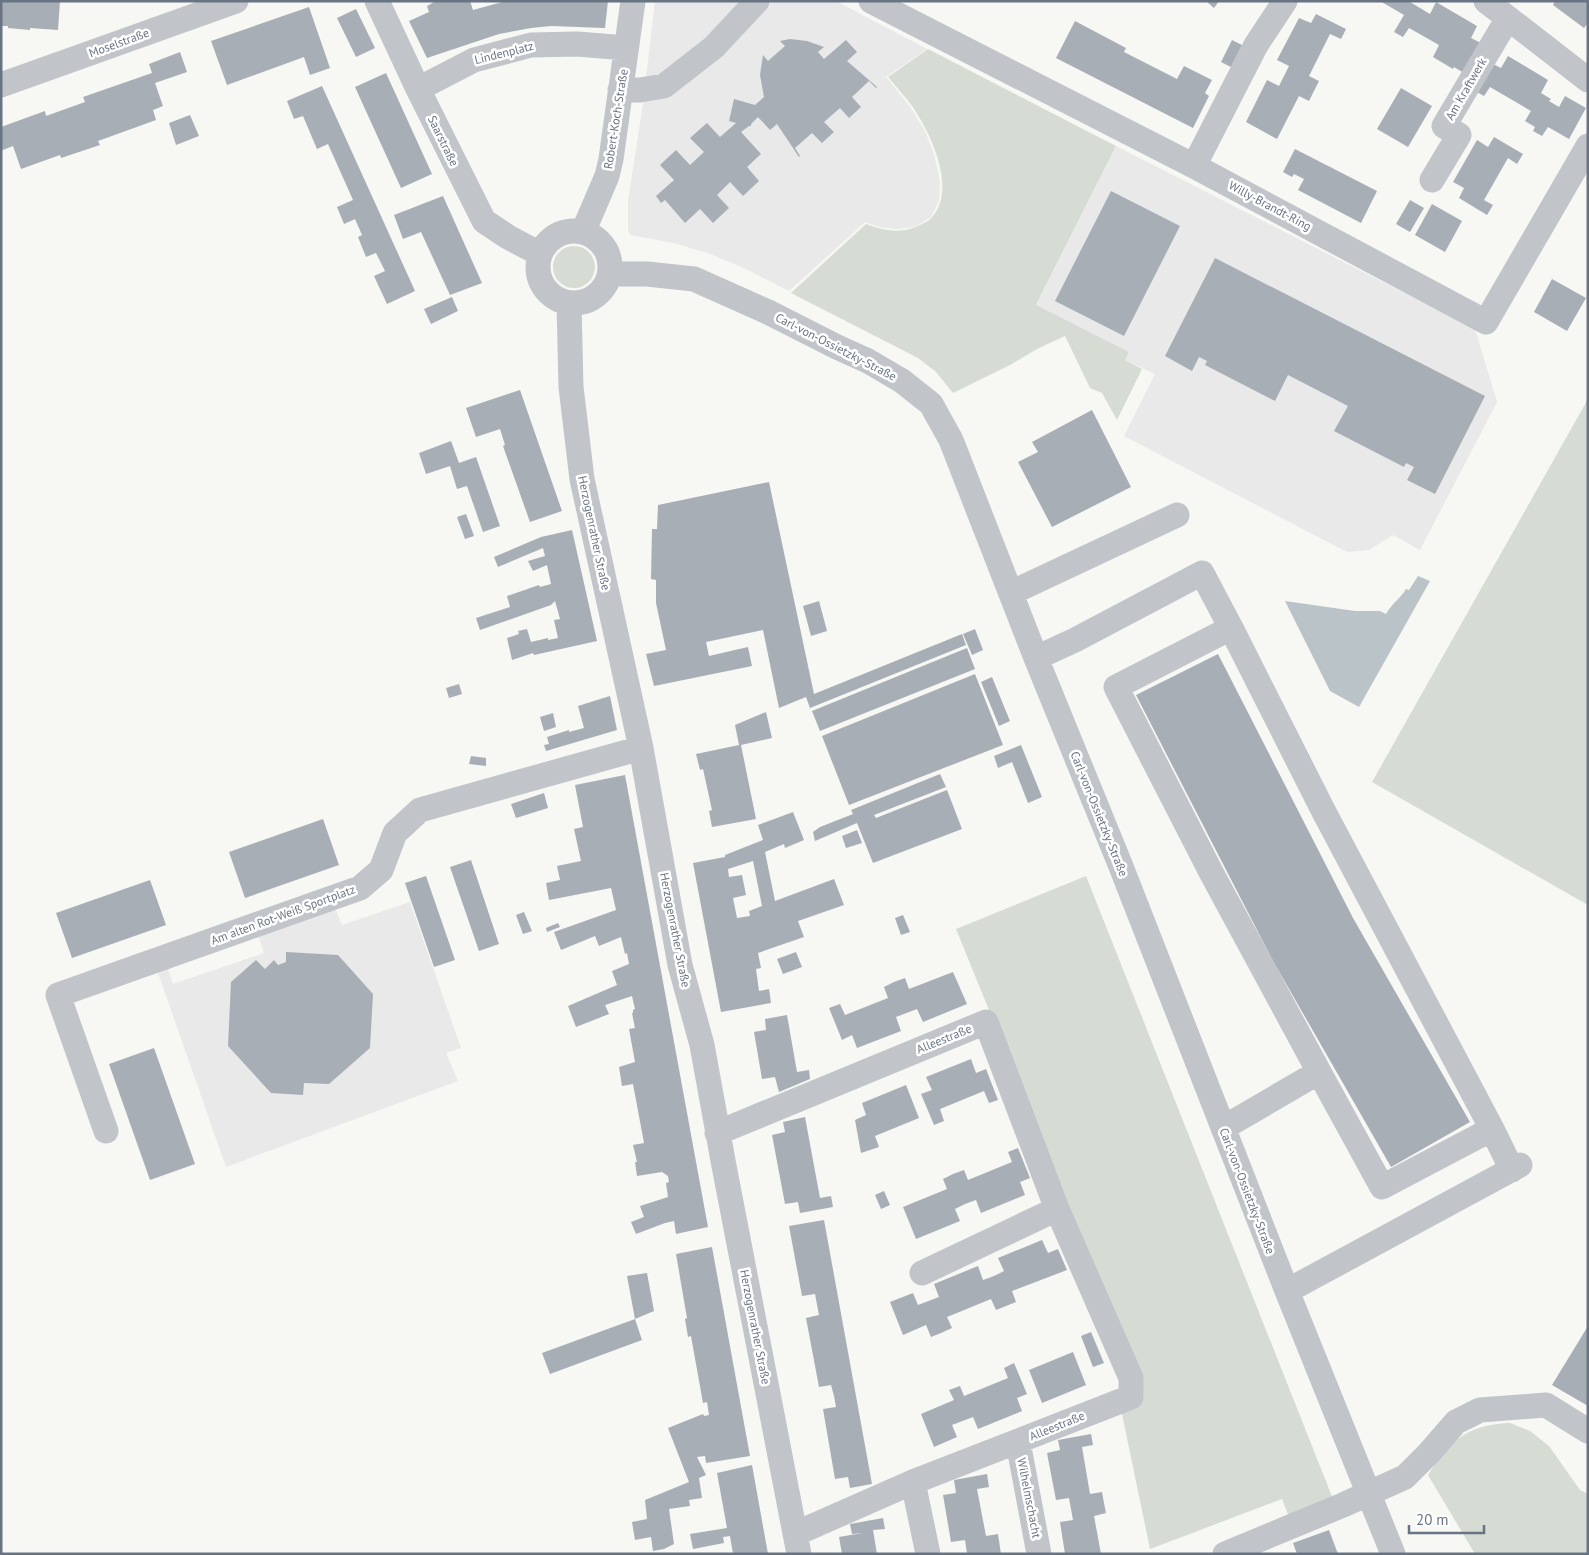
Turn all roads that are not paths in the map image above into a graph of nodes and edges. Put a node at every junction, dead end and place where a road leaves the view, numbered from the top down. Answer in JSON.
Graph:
{"nodes":[{"id":1,"x":236,"y":1,"type":"edge"},
{"id":2,"x":377,"y":1,"type":"edge"},
{"id":3,"x":633,"y":1,"type":"edge"},
{"id":4,"x":756,"y":1,"type":"edge"},
{"id":5,"x":871,"y":1,"type":"edge"},
{"id":6,"x":1285,"y":1,"type":"edge"},
{"id":7,"x":1486,"y":1,"type":"edge"},
{"id":8,"x":1508,"y":18,"type":"junction"},
{"id":9,"x":626,"y":48,"type":"junction"},
{"id":10,"x":1588,"y":80,"type":"edge"},
{"id":11,"x":1,"y":85,"type":"edge"},
{"id":12,"x":418,"y":89,"type":"junction"},
{"id":13,"x":620,"y":90,"type":"junction"},
{"id":14,"x":1588,"y":146,"type":"edge"},
{"id":15,"x":1194,"y":166,"type":"junction"},
{"id":16,"x":1432,"y":180,"type":"dead end"},
{"id":17,"x":583,"y":232,"type":"junction"},
{"id":18,"x":540,"y":254,"type":"junction"},
{"id":19,"x":610,"y":274,"type":"junction"},
{"id":20,"x":569,"y":304,"type":"junction"},
{"id":21,"x":1177,"y":515,"type":"dead end"},
{"id":22,"x":1011,"y":594,"type":"junction"},
{"id":23,"x":1231,"y":628,"type":"junction"},
{"id":24,"x":1036,"y":658,"type":"junction"},
{"id":25,"x":641,"y":748,"type":"junction"},
{"id":26,"x":1319,"y":1072,"type":"junction"},
{"id":27,"x":1223,"y":1128,"type":"junction"},
{"id":28,"x":1492,"y":1129,"type":"junction"},
{"id":29,"x":106,"y":1131,"type":"dead end"},
{"id":30,"x":718,"y":1133,"type":"junction"},
{"id":31,"x":1057,"y":1209,"type":"junction"},
{"id":32,"x":922,"y":1273,"type":"dead end"},
{"id":33,"x":1287,"y":1291,"type":"junction"},
{"id":34,"x":1588,"y":1431,"type":"edge"},
{"id":35,"x":1018,"y":1442,"type":"junction"},
{"id":36,"x":913,"y":1482,"type":"junction"},
{"id":37,"x":1368,"y":1494,"type":"junction"},
{"id":38,"x":797,"y":1544,"type":"edge"},
{"id":39,"x":928,"y":1554,"type":"edge"},
{"id":40,"x":1039,"y":1554,"type":"edge"},
{"id":41,"x":1225,"y":1554,"type":"edge"},
{"id":42,"x":1394,"y":1554,"type":"edge"}],
"edges":[{"from":1,"to":11,"type":"street","name":"Moselstraße"},
{"from":2,"to":12,"type":"street","name":"Saarstraße"},
{"from":3,"to":9,"type":"street","name":"Robert-Koch-Straße"},
{"from":4,"to":13,"type":"street"},
{"from":5,"to":15,"type":"street","name":"Willy-Brandt-Ring"},
{"from":6,"to":15,"type":"street"},
{"from":7,"to":8,"type":"street"},
{"from":8,"to":10,"type":"street"},
{"from":8,"to":16,"type":"street","name":"Am Kraftwerk"},
{"from":9,"to":12,"type":"street","name":"Lindenplatz"},
{"from":9,"to":13,"type":"street","name":"Robert-Koch-Straße"},
{"from":12,"to":18,"type":"street","name":"Saarstraße"},
{"from":13,"to":17,"type":"street","name":"Robert-Koch-Straße"},
{"from":14,"to":15,"type":"street","name":"Willy-Brandt-Ring"},
{"from":17,"to":18,"type":"street"},
{"from":17,"to":19,"type":"street"},
{"from":18,"to":20,"type":"street"},
{"from":19,"to":20,"type":"street"},
{"from":19,"to":22,"type":"street","name":"Carl-von-Ossietzky-Straße"},
{"from":20,"to":25,"type":"street","name":"Herzogenrather Straße"},
{"from":21,"to":22,"type":"street"},
{"from":22,"to":24,"type":"street","name":"Carl-von-Ossietzky-Straße"},
{"from":23,"to":24,"type":"street"},
{"from":23,"to":26,"type":"street"},
{"from":23,"to":28,"type":"street"},
{"from":24,"to":27,"type":"street","name":"Carl-von-Ossietzky-Straße"},
{"from":25,"to":29,"type":"street","name":"Am alten Rot-Weiß Sportplatz"},
{"from":25,"to":30,"type":"street","name":"Herzogenrather Straße"},
{"from":26,"to":27,"type":"street"},
{"from":26,"to":28,"type":"street"},
{"from":27,"to":33,"type":"street","name":"Carl-von-Ossietzky-Straße"},
{"from":28,"to":33,"type":"street"},
{"from":30,"to":31,"type":"street","name":"Alleestraße"},
{"from":30,"to":38,"type":"street","name":"Herzogenrather Straße"},
{"from":31,"to":32,"type":"street"},
{"from":31,"to":35,"type":"street","name":"Alleestraße"},
{"from":33,"to":37,"type":"street","name":"Carl-von-Ossietzky-Straße"},
{"from":34,"to":37,"type":"street"},
{"from":35,"to":36,"type":"street","name":"Alleestraße"},
{"from":35,"to":40,"type":"street","name":"Wilhelmschacht"},
{"from":36,"to":38,"type":"street","name":"Alleestraße"},
{"from":36,"to":39,"type":"street"},
{"from":37,"to":41,"type":"street"},
{"from":37,"to":42,"type":"street","name":"Carl-von-Ossietzky-Straße"}]}
